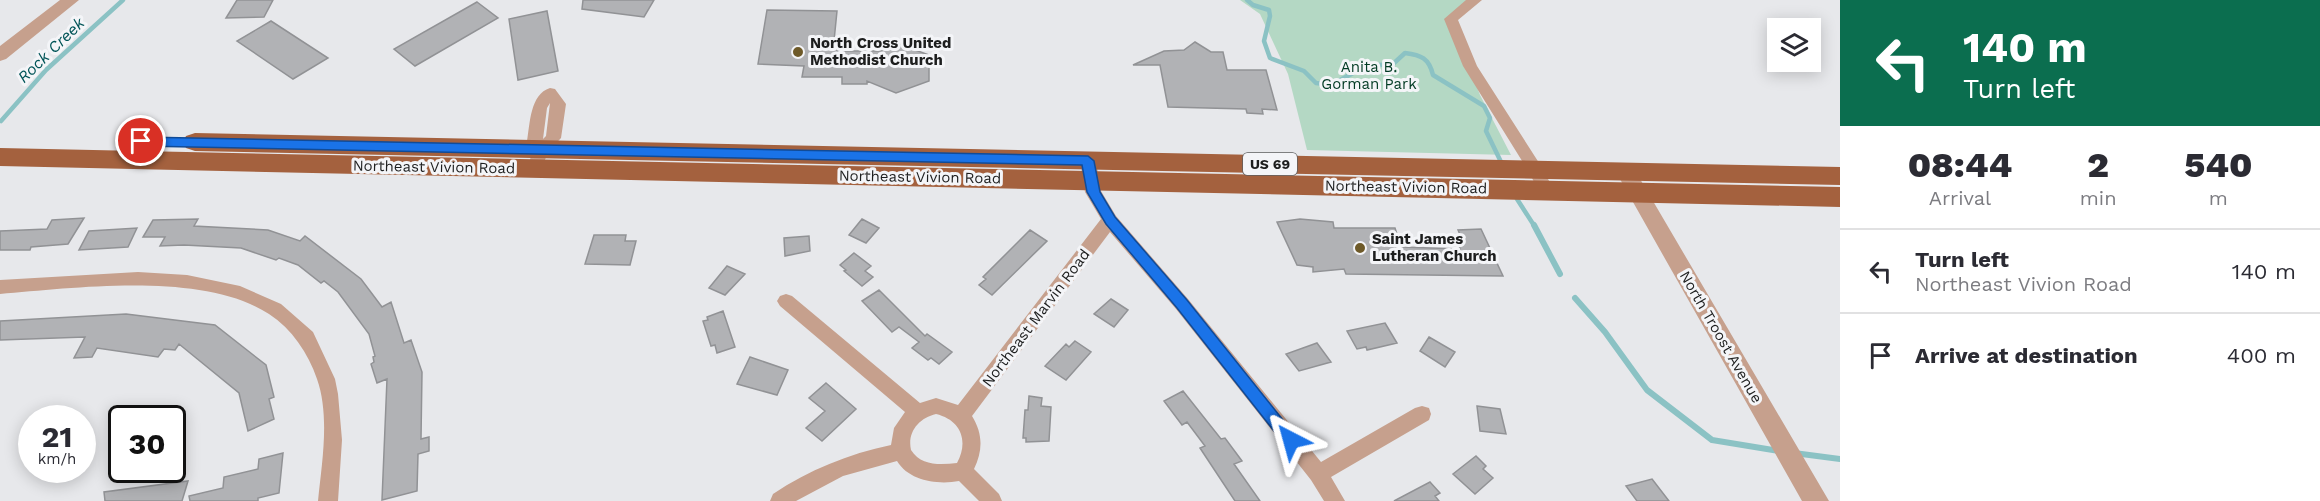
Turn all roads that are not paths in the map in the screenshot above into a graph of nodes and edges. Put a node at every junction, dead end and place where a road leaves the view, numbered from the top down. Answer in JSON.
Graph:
{"nodes":[{"id":1,"x":71,"y":0,"type":"edge"},
{"id":2,"x":1475,"y":0,"type":"edge"},
{"id":3,"x":0,"y":55,"type":"edge"},
{"id":4,"x":0,"y":139,"type":"edge"},
{"id":5,"x":699,"y":152,"type":"junction"},
{"id":6,"x":0,"y":157,"type":"edge"},
{"id":7,"x":538,"y":159,"type":"junction"},
{"id":8,"x":1089,"y":171,"type":"junction"},
{"id":9,"x":666,"y":172,"type":"junction"},
{"id":10,"x":1840,"y":176,"type":"edge"},
{"id":11,"x":1541,"y":180,"type":"junction"},
{"id":12,"x":1632,"y":182,"type":"junction"},
{"id":13,"x":1840,"y":197,"type":"edge"},
{"id":14,"x":1110,"y":220,"type":"junction"},
{"id":15,"x":0,"y":287,"type":"edge"},
{"id":16,"x":786,"y":301,"type":"dead end"},
{"id":17,"x":918,"y":412,"type":"junction"},
{"id":18,"x":1422,"y":414,"type":"dead end"},
{"id":19,"x":962,"y":415,"type":"junction"},
{"id":20,"x":901,"y":451,"type":"junction"},
{"id":21,"x":963,"y":471,"type":"junction"},
{"id":22,"x":1318,"y":474,"type":"junction"},
{"id":23,"x":328,"y":501,"type":"edge"},
{"id":24,"x":780,"y":501,"type":"edge"},
{"id":25,"x":992,"y":501,"type":"edge"},
{"id":26,"x":1335,"y":501,"type":"edge"},
{"id":27,"x":1816,"y":501,"type":"edge"}],
"edges":[{"from":1,"to":3,"type":"street"},
{"from":2,"to":11,"type":"street"},
{"from":4,"to":7,"type":"main road","name":"Northeast Vivion Road","number":"US 69"},
{"from":5,"to":7,"type":"main road","name":"Northeast Vivion Road","number":"US 69"},
{"from":5,"to":8,"type":"main road","name":"Northeast Vivion Road","number":"US 69"},
{"from":5,"to":9,"type":"main road"},
{"from":6,"to":7,"type":"main road","name":"Northeast Vivion Road","number":"US 69"},
{"from":7,"to":9,"type":"main road","name":"Northeast Vivion Road","number":"US 69"},
{"from":8,"to":9,"type":"main road","name":"Northeast Vivion Road","number":"US 69"},
{"from":8,"to":11,"type":"main road","name":"Northeast Vivion Road","number":"US 69"},
{"from":8,"to":14,"type":"street"},
{"from":10,"to":12,"type":"main road","name":"Northeast Vivion Road","number":"US 69"},
{"from":11,"to":12,"type":"main road","name":"Northeast Vivion Road","number":"US 69"},
{"from":12,"to":13,"type":"main road","name":"Northeast Vivion Road","number":"US 69"},
{"from":12,"to":27,"type":"street","name":"North Troost Avenue"},
{"from":14,"to":19,"type":"street","name":"Northeast Marvin Road"},
{"from":14,"to":22,"type":"street"},
{"from":15,"to":23,"type":"street"},
{"from":16,"to":17,"type":"street"},
{"from":17,"to":19,"type":"street"},
{"from":17,"to":20,"type":"street"},
{"from":18,"to":22,"type":"street"},
{"from":19,"to":21,"type":"street"},
{"from":20,"to":21,"type":"street"},
{"from":20,"to":24,"type":"street"},
{"from":21,"to":25,"type":"street"},
{"from":22,"to":26,"type":"street"}]}
